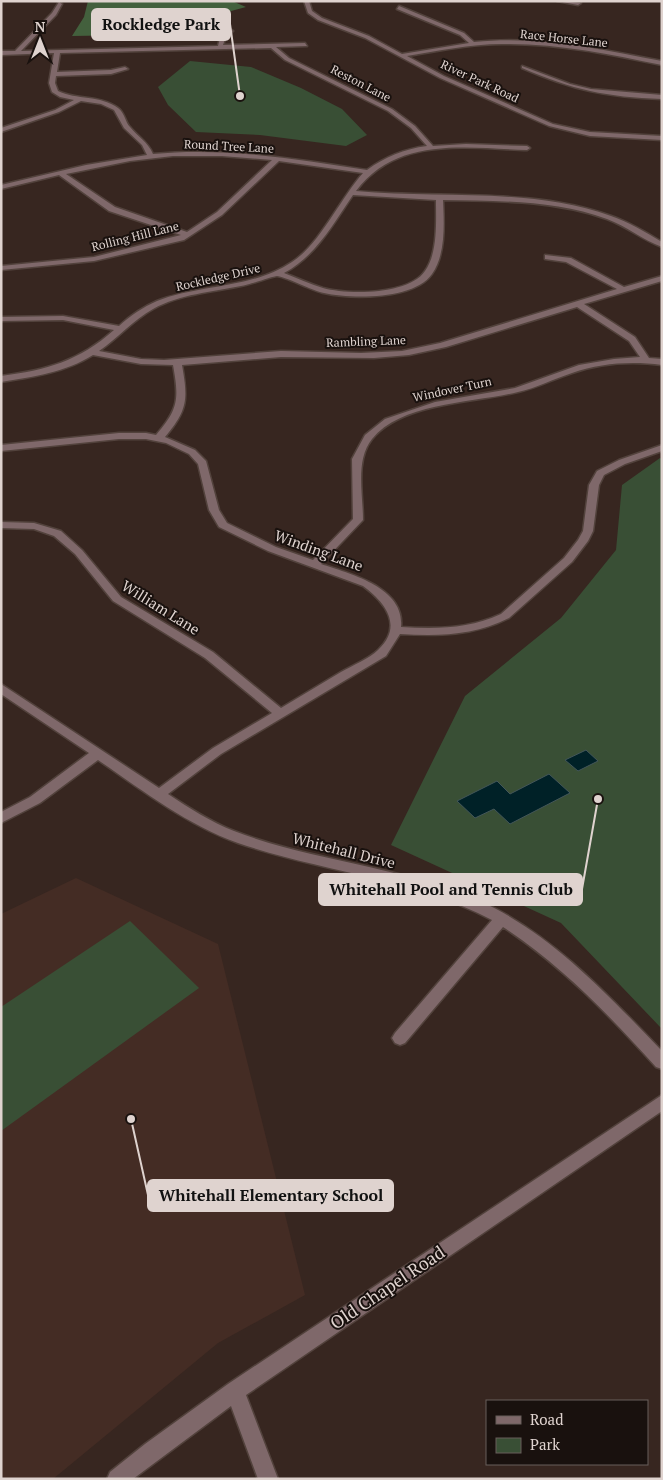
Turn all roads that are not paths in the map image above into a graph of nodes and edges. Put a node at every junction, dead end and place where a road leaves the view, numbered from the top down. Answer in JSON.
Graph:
{"nodes":[{"id":1,"x":306,"y":1,"type":"edge"},
{"id":2,"x":558,"y":1,"type":"edge"},
{"id":3,"x":578,"y":3,"type":"dead end"},
{"id":4,"x":59,"y":4,"type":"dead end"},
{"id":5,"x":399,"y":8,"type":"dead end"},
{"id":6,"x":230,"y":32,"type":"dead end"},
{"id":7,"x":473,"y":44,"type":"junction"},
{"id":8,"x":305,"y":45,"type":"dead end"},
{"id":9,"x":273,"y":47,"type":"junction"},
{"id":10,"x":220,"y":48,"type":"junction"},
{"id":11,"x":57,"y":52,"type":"junction"},
{"id":12,"x":1,"y":53,"type":"edge"},
{"id":13,"x":16,"y":53,"type":"junction"},
{"id":14,"x":403,"y":55,"type":"junction"},
{"id":15,"x":662,"y":63,"type":"edge"},
{"id":16,"x":524,"y":67,"type":"dead end"},
{"id":17,"x":125,"y":69,"type":"dead end"},
{"id":18,"x":54,"y":74,"type":"junction"},
{"id":19,"x":662,"y":97,"type":"edge"},
{"id":20,"x":79,"y":100,"type":"junction"},
{"id":21,"x":1,"y":130,"type":"edge"},
{"id":22,"x":662,"y":138,"type":"edge"},
{"id":23,"x":432,"y":148,"type":"junction"},
{"id":24,"x":527,"y":148,"type":"dead end"},
{"id":25,"x":151,"y":156,"type":"junction"},
{"id":26,"x":277,"y":159,"type":"junction"},
{"id":27,"x":369,"y":172,"type":"junction"},
{"id":28,"x":62,"y":174,"type":"junction"},
{"id":29,"x":1,"y":187,"type":"edge"},
{"id":30,"x":352,"y":193,"type":"junction"},
{"id":31,"x":439,"y":199,"type":"junction"},
{"id":32,"x":188,"y":235,"type":"junction"},
{"id":33,"x":662,"y":246,"type":"edge"},
{"id":34,"x":548,"y":257,"type":"dead end"},
{"id":35,"x":1,"y":268,"type":"edge"},
{"id":36,"x":278,"y":273,"type":"junction"},
{"id":37,"x":662,"y":278,"type":"edge"},
{"id":38,"x":624,"y":290,"type":"junction"},
{"id":39,"x":578,"y":304,"type":"junction"},
{"id":40,"x":1,"y":319,"type":"edge"},
{"id":41,"x":120,"y":329,"type":"junction"},
{"id":42,"x":93,"y":352,"type":"junction"},
{"id":43,"x":645,"y":360,"type":"junction"},
{"id":44,"x":662,"y":362,"type":"edge"},
{"id":45,"x":177,"y":364,"type":"junction"},
{"id":46,"x":1,"y":379,"type":"edge"},
{"id":47,"x":160,"y":438,"type":"junction"},
{"id":48,"x":1,"y":448,"type":"edge"},
{"id":49,"x":662,"y":448,"type":"edge"},
{"id":50,"x":1,"y":525,"type":"edge"},
{"id":51,"x":314,"y":564,"type":"junction"},
{"id":52,"x":396,"y":630,"type":"junction"},
{"id":53,"x":1,"y":688,"type":"edge"},
{"id":54,"x":281,"y":714,"type":"junction"},
{"id":55,"x":98,"y":753,"type":"junction"},
{"id":56,"x":159,"y":794,"type":"junction"},
{"id":57,"x":1,"y":818,"type":"edge"},
{"id":58,"x":502,"y":918,"type":"junction"},
{"id":59,"x":400,"y":1038,"type":"dead end"},
{"id":60,"x":662,"y":1062,"type":"edge"},
{"id":61,"x":662,"y":1102,"type":"edge"},
{"id":62,"x":235,"y":1391,"type":"junction"},
{"id":63,"x":118,"y":1479,"type":"edge"},
{"id":64,"x":268,"y":1479,"type":"edge"}],
"edges":[{"from":1,"to":14,"type":"street","name":"River Park Road"},
{"from":2,"to":3,"type":"street"},
{"from":4,"to":13,"type":"street"},
{"from":5,"to":7,"type":"street"},
{"from":6,"to":10,"type":"street"},
{"from":7,"to":14,"type":"street","name":"Race Horse Lane"},
{"from":7,"to":15,"type":"street","name":"Race Horse Lane"},
{"from":8,"to":9,"type":"street"},
{"from":9,"to":10,"type":"street"},
{"from":9,"to":23,"type":"street","name":"Reston Lane"},
{"from":10,"to":11,"type":"street"},
{"from":11,"to":13,"type":"street"},
{"from":11,"to":18,"type":"street"},
{"from":12,"to":13,"type":"street"},
{"from":14,"to":22,"type":"street","name":"River Park Road"},
{"from":16,"to":19,"type":"street"},
{"from":17,"to":18,"type":"street"},
{"from":18,"to":20,"type":"street"},
{"from":20,"to":21,"type":"street"},
{"from":20,"to":25,"type":"street"},
{"from":23,"to":24,"type":"street","name":"Rockledge Drive"},
{"from":23,"to":27,"type":"street","name":"Rockledge Drive"},
{"from":25,"to":26,"type":"street","name":"Round Tree Lane"},
{"from":25,"to":28,"type":"street","name":"Round Tree Lane"},
{"from":26,"to":27,"type":"street","name":"Round Tree Lane"},
{"from":26,"to":32,"type":"street","name":"Rolling Hill Lane"},
{"from":27,"to":30,"type":"street","name":"Rockledge Drive"},
{"from":28,"to":29,"type":"street","name":"Round Tree Lane"},
{"from":28,"to":32,"type":"street"},
{"from":30,"to":31,"type":"street"},
{"from":30,"to":36,"type":"street","name":"Rockledge Drive"},
{"from":31,"to":33,"type":"street"},
{"from":31,"to":36,"type":"street"},
{"from":32,"to":35,"type":"street","name":"Rolling Hill Lane"},
{"from":34,"to":38,"type":"street"},
{"from":36,"to":41,"type":"street","name":"Rockledge Drive"},
{"from":37,"to":38,"type":"street","name":"Rambling Lane"},
{"from":38,"to":39,"type":"street","name":"Rambling Lane"},
{"from":39,"to":43,"type":"street"},
{"from":39,"to":45,"type":"street","name":"Rambling Lane"},
{"from":40,"to":41,"type":"street"},
{"from":41,"to":42,"type":"street","name":"Rockledge Drive"},
{"from":42,"to":45,"type":"street","name":"Rambling Lane"},
{"from":42,"to":46,"type":"street","name":"Rockledge Drive"},
{"from":43,"to":44,"type":"street","name":"Windover Turn"},
{"from":43,"to":51,"type":"street","name":"Windover Turn"},
{"from":45,"to":47,"type":"street"},
{"from":47,"to":48,"type":"street","name":"Winding Lane"},
{"from":47,"to":51,"type":"street","name":"Winding Lane"},
{"from":49,"to":52,"type":"street"},
{"from":50,"to":54,"type":"street","name":"William Lane"},
{"from":51,"to":52,"type":"street","name":"Winding Lane"},
{"from":52,"to":54,"type":"street"},
{"from":53,"to":55,"type":"street","name":"Whitehall Drive"},
{"from":54,"to":56,"type":"street"},
{"from":55,"to":56,"type":"street","name":"Whitehall Drive"},
{"from":55,"to":57,"type":"street"},
{"from":56,"to":58,"type":"street","name":"Whitehall Drive"},
{"from":58,"to":59,"type":"street"},
{"from":58,"to":60,"type":"street","name":"Whitehall Drive"},
{"from":61,"to":62,"type":"street","name":"Old Chapel Road"},
{"from":62,"to":63,"type":"street","name":"Old Chapel Road"},
{"from":62,"to":64,"type":"street"}]}
